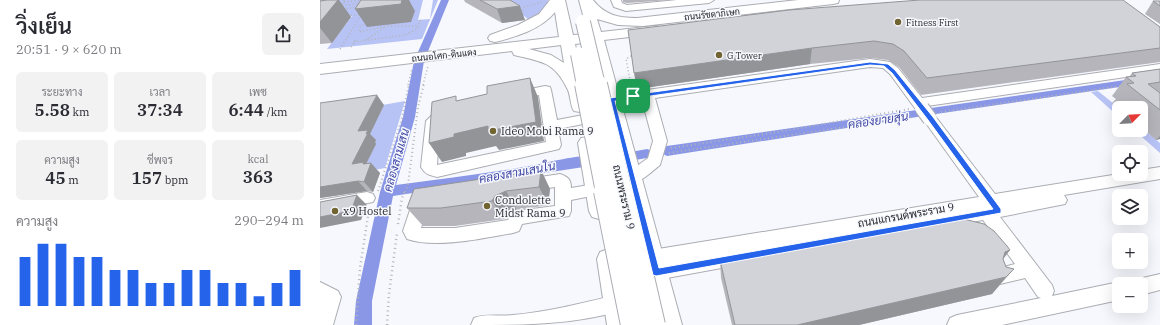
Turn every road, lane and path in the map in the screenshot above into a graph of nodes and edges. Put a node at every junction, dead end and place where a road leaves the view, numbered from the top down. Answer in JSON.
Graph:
{"nodes":[{"id":1,"x":344,"y":0,"type":"edge"},
{"id":2,"x":366,"y":0,"type":"edge"},
{"id":3,"x":553,"y":0,"type":"edge"},
{"id":4,"x":567,"y":0,"type":"edge"},
{"id":5,"x":578,"y":0,"type":"edge"},
{"id":6,"x":585,"y":0,"type":"edge"},
{"id":7,"x":616,"y":0,"type":"edge"},
{"id":8,"x":709,"y":0,"type":"edge"},
{"id":9,"x":343,"y":2,"type":"junction"},
{"id":10,"x":366,"y":3,"type":"edge"},
{"id":11,"x":775,"y":3,"type":"edge"},
{"id":12,"x":353,"y":4,"type":"junction"},
{"id":13,"x":835,"y":5,"type":"edge"},
{"id":14,"x":365,"y":6,"type":"edge"},
{"id":15,"x":339,"y":7,"type":"edge"},
{"id":16,"x":343,"y":9,"type":"dead end"},
{"id":17,"x":346,"y":15,"type":"dead end"},
{"id":18,"x":522,"y":16,"type":"dead end"},
{"id":19,"x":421,"y":19,"type":"dead end"},
{"id":20,"x":367,"y":21,"type":"edge"},
{"id":21,"x":388,"y":26,"type":"junction"},
{"id":22,"x":419,"y":26,"type":"junction"},
{"id":23,"x":643,"y":27,"type":"junction"},
{"id":24,"x":579,"y":30,"type":"junction"},
{"id":25,"x":356,"y":39,"type":"dead end"},
{"id":26,"x":366,"y":41,"type":"junction"},
{"id":27,"x":354,"y":42,"type":"junction"},
{"id":28,"x":497,"y":43,"type":"junction"},
{"id":29,"x":351,"y":47,"type":"dead end"},
{"id":30,"x":340,"y":49,"type":"dead end"},
{"id":31,"x":635,"y":54,"type":"edge"},
{"id":32,"x":384,"y":56,"type":"junction"},
{"id":33,"x":320,"y":57,"type":"edge"},
{"id":34,"x":430,"y":65,"type":"dead end"},
{"id":35,"x":409,"y":67,"type":"dead end"},
{"id":36,"x":1160,"y":68,"type":"edge"},
{"id":37,"x":320,"y":69,"type":"edge"},
{"id":38,"x":605,"y":69,"type":"junction"},
{"id":39,"x":1122,"y":86,"type":"dead end"},
{"id":40,"x":632,"y":93,"type":"junction"},
{"id":41,"x":578,"y":94,"type":"junction"},
{"id":42,"x":647,"y":94,"type":"junction"},
{"id":43,"x":612,"y":100,"type":"junction"},
{"id":44,"x":924,"y":111,"type":"junction"},
{"id":45,"x":583,"y":120,"type":"junction"},
{"id":46,"x":551,"y":126,"type":"junction"},
{"id":47,"x":656,"y":158,"type":"junction"},
{"id":48,"x":630,"y":173,"type":"junction"},
{"id":49,"x":1160,"y":173,"type":"edge"},
{"id":50,"x":594,"y":181,"type":"junction"},
{"id":51,"x":1160,"y":182,"type":"edge"},
{"id":52,"x":563,"y":195,"type":"junction"},
{"id":53,"x":372,"y":199,"type":"junction"},
{"id":54,"x":320,"y":206,"type":"edge"},
{"id":55,"x":992,"y":208,"type":"junction"},
{"id":56,"x":654,"y":265,"type":"junction"},
{"id":57,"x":1029,"y":269,"type":"junction"},
{"id":58,"x":1000,"y":276,"type":"edge"},
{"id":59,"x":1160,"y":282,"type":"edge"},
{"id":60,"x":1148,"y":285,"type":"edge"},
{"id":61,"x":320,"y":291,"type":"edge"},
{"id":62,"x":1044,"y":291,"type":"dead end"},
{"id":63,"x":1112,"y":292,"type":"edge"},
{"id":64,"x":616,"y":304,"type":"junction"},
{"id":65,"x":323,"y":325,"type":"edge"},
{"id":66,"x":356,"y":325,"type":"edge"},
{"id":67,"x":387,"y":325,"type":"edge"},
{"id":68,"x":481,"y":325,"type":"edge"},
{"id":69,"x":620,"y":325,"type":"edge"},
{"id":70,"x":632,"y":325,"type":"edge"},
{"id":71,"x":654,"y":325,"type":"edge"},
{"id":72,"x":669,"y":325,"type":"edge"},
{"id":73,"x":957,"y":325,"type":"edge"}],
"edges":[{"from":1,"to":9,"type":"path"},
{"from":2,"to":9,"type":"path"},
{"from":3,"to":18,"type":"path"},
{"from":3,"to":24,"type":"main road"},
{"from":3,"to":28,"type":"main road"},
{"from":4,"to":24,"type":"main road"},
{"from":5,"to":24,"type":"main road"},
{"from":6,"to":23,"type":"main road"},
{"from":6,"to":24,"type":"main road"},
{"from":7,"to":8,"type":"street"},
{"from":9,"to":12,"type":"path"},
{"from":10,"to":12,"type":"path"},
{"from":11,"to":13,"type":"main road","name":"ถนนรัชดาภิเษก"},
{"from":11,"to":23,"type":"main road","name":"ถนนรัชดาภิเษก"},
{"from":12,"to":15,"type":"path"},
{"from":13,"to":23,"type":"main road","name":"ถนนรัชดาภิเษก"},
{"from":14,"to":16,"type":"path"},
{"from":17,"to":30,"type":"path"},
{"from":19,"to":22,"type":"path"},
{"from":20,"to":21,"type":"path"},
{"from":21,"to":22,"type":"path"},
{"from":21,"to":26,"type":"path"},
{"from":22,"to":26,"type":"path"},
{"from":23,"to":24,"type":"main road","name":"ถนนรัชดาภิเษก"},
{"from":23,"to":38,"type":"main road"},
{"from":24,"to":28,"type":"main road","name":"ถนนอโศก-ดินแดง"},
{"from":24,"to":38,"type":"main road","name":"ถนนพระราม 9"},
{"from":24,"to":41,"type":"main road"},
{"from":24,"to":70,"type":"main road","name":"ถนนพระราม 9","bridge":true},
{"from":24,"to":71,"type":"main road","name":"ถนนพระราม 9","bridge":true},
{"from":25,"to":27,"type":"path"},
{"from":26,"to":27,"type":"path"},
{"from":27,"to":29,"type":"path"},
{"from":28,"to":32,"type":"main road","name":"ถนนอโศก-ดินแดง"},
{"from":28,"to":41,"type":"main road"},
{"from":31,"to":40,"type":"path"},
{"from":32,"to":33,"type":"main road","name":"ถนนอโศก-ดินแดง"},
{"from":32,"to":37,"type":"main road","name":"ถนนอโศก-ดินแดง"},
{"from":34,"to":67,"type":"path"},
{"from":35,"to":53,"type":"path"},
{"from":36,"to":44,"type":"street"},
{"from":38,"to":43,"type":"main road","name":"ถนนพระราม 9"},
{"from":39,"to":44,"type":"path"},
{"from":40,"to":42,"type":"street"},
{"from":40,"to":43,"type":"street"},
{"from":41,"to":45,"type":"main road"},
{"from":42,"to":44,"type":"street"},
{"from":42,"to":47,"type":"street"},
{"from":43,"to":48,"type":"main road","name":"ถนนพระราม 9"},
{"from":44,"to":47,"type":"path"},
{"from":44,"to":47,"type":"path"},
{"from":44,"to":55,"type":"street"},
{"from":45,"to":46,"type":"street"},
{"from":45,"to":50,"type":"main road"},
{"from":46,"to":46,"type":"street"},
{"from":47,"to":48,"type":"street"},
{"from":48,"to":56,"type":"main road","name":"ถนนพระราม 9"},
{"from":49,"to":55,"type":"street","name":"ถนนแกรนด์พระราม 9"},
{"from":50,"to":52,"type":"street"},
{"from":50,"to":64,"type":"main road"},
{"from":51,"to":55,"type":"street","name":"ถนนแกรนด์พระราม 9"},
{"from":52,"to":52,"type":"street"},
{"from":53,"to":54,"type":"street"},
{"from":53,"to":66,"type":"path"},
{"from":55,"to":56,"type":"street","name":"ถนนแกรนด์พระราม 9"},
{"from":55,"to":57,"type":"street"},
{"from":56,"to":72,"type":"main road","name":"ถนนพระราม 9"},
{"from":57,"to":58,"type":"street"},
{"from":57,"to":62,"type":"street"},
{"from":59,"to":60,"type":"street"},
{"from":61,"to":65,"type":"street"},
{"from":63,"to":73,"type":"street"},
{"from":64,"to":68,"type":"street"},
{"from":64,"to":69,"type":"main road"}]}
